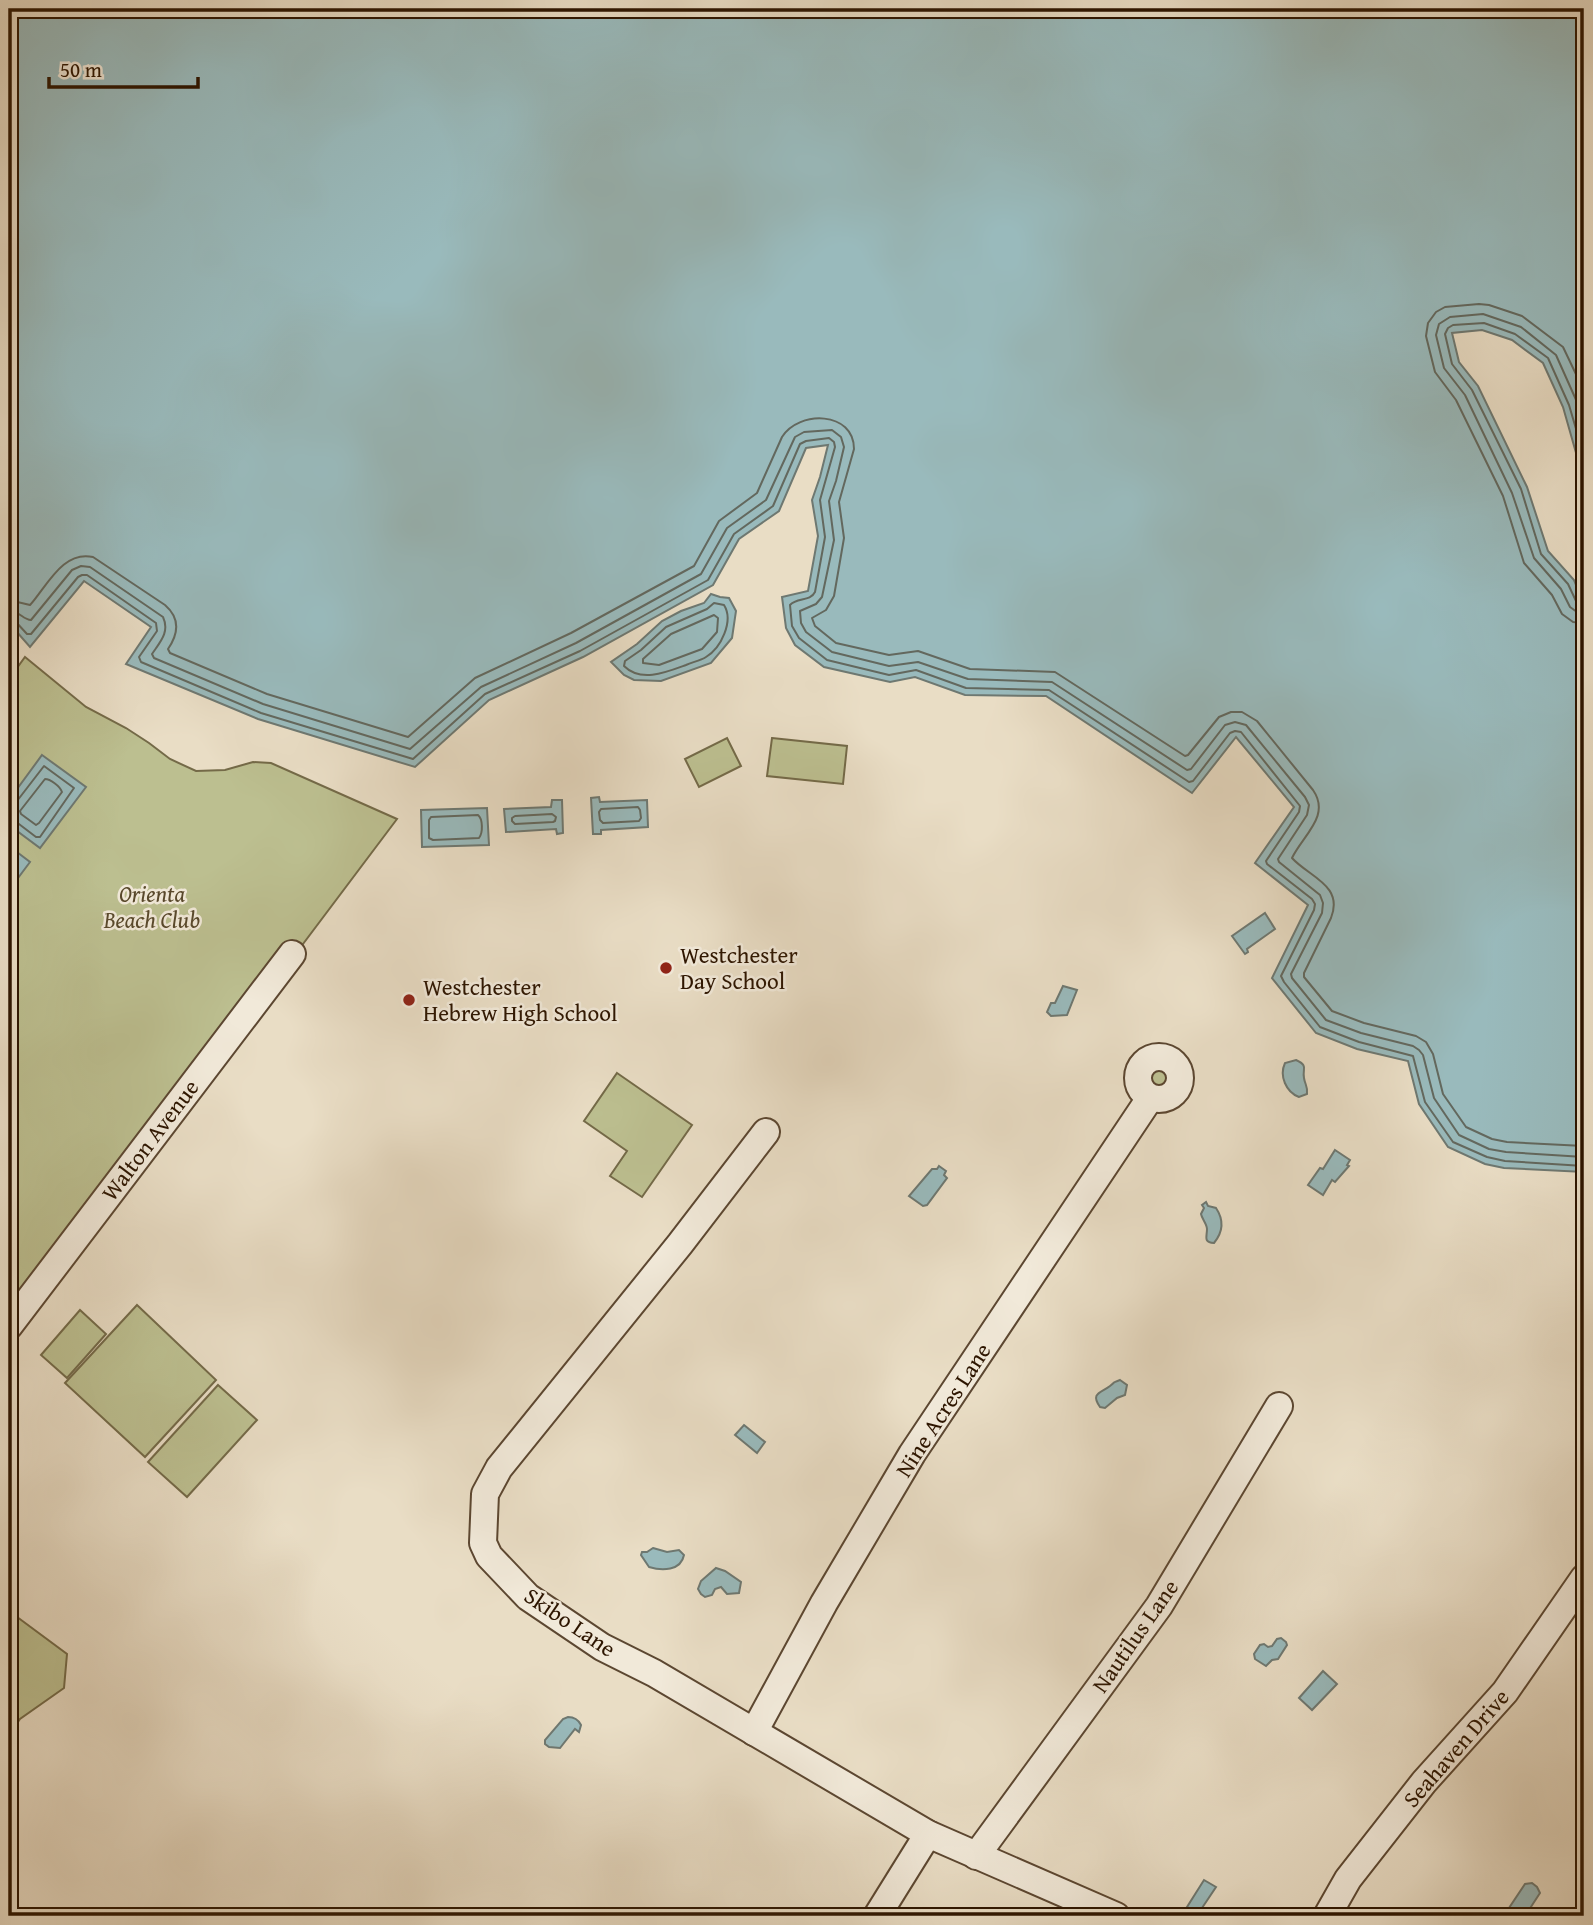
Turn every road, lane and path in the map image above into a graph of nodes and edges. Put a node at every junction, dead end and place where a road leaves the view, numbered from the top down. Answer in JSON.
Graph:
{"nodes":[{"id":1,"x":292,"y":954,"type":"dead end"},
{"id":2,"x":1150,"y":1098,"type":"dead end"},
{"id":3,"x":766,"y":1132,"type":"dead end"},
{"id":4,"x":9,"y":1325,"type":"edge"},
{"id":5,"x":1279,"y":1406,"type":"dead end"},
{"id":6,"x":1584,"y":1578,"type":"edge"},
{"id":7,"x":754,"y":1732,"type":"junction"},
{"id":8,"x":928,"y":1834,"type":"junction"},
{"id":9,"x":976,"y":1856,"type":"junction"},
{"id":10,"x":877,"y":1916,"type":"edge"},
{"id":11,"x":1116,"y":1916,"type":"edge"},
{"id":12,"x":1327,"y":1916,"type":"edge"}],
"edges":[{"from":1,"to":4,"type":"street","name":"Walton Avenue"},
{"from":2,"to":7,"type":"street","name":"Nine Acres Lane"},
{"from":3,"to":7,"type":"street","name":"Skibo Lane"},
{"from":5,"to":9,"type":"street","name":"Nautilus Lane"},
{"from":6,"to":12,"type":"street","name":"Seahaven Drive"},
{"from":7,"to":8,"type":"street","name":"Skibo Lane"},
{"from":8,"to":9,"type":"street","name":"Skibo Lane"},
{"from":8,"to":10,"type":"street"},
{"from":9,"to":11,"type":"street","name":"Skibo Lane"}]}
